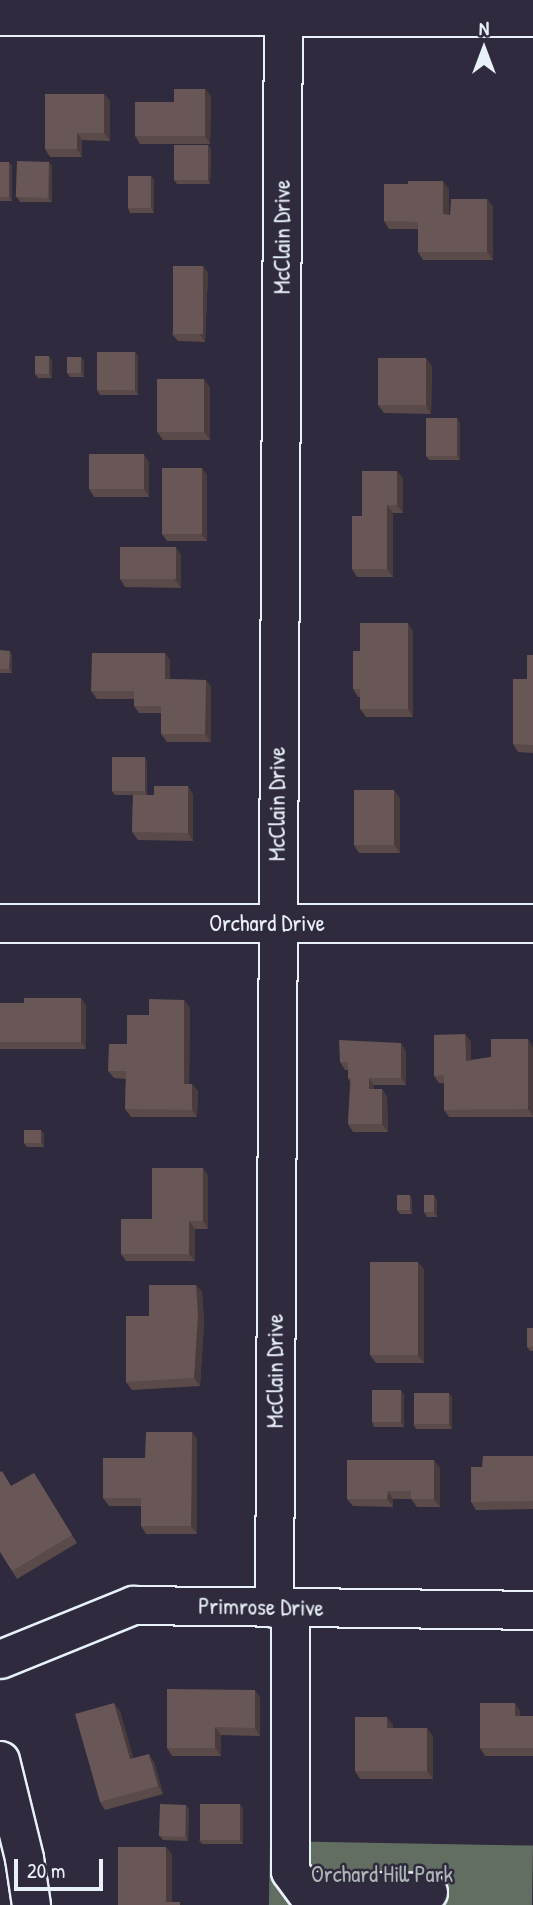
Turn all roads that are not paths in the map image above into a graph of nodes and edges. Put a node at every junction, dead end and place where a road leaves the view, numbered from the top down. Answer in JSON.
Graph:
{"nodes":[{"id":1,"x":283,"y":8,"type":"edge"},
{"id":2,"x":0,"y":16,"type":"edge"},
{"id":3,"x":533,"y":17,"type":"edge"},
{"id":4,"x":0,"y":923,"type":"edge"},
{"id":5,"x":276,"y":923,"type":"junction"},
{"id":6,"x":533,"y":923,"type":"edge"},
{"id":7,"x":282,"y":1608,"type":"junction"},
{"id":8,"x":533,"y":1610,"type":"edge"},
{"id":9,"x":0,"y":1659,"type":"edge"},
{"id":10,"x":0,"y":1760,"type":"edge"},
{"id":11,"x":428,"y":1892,"type":"dead end"},
{"id":12,"x":311,"y":1897,"type":"edge"},
{"id":13,"x":31,"y":1905,"type":"edge"}],
"edges":[{"from":1,"to":2,"type":"street"},
{"from":1,"to":3,"type":"street"},
{"from":1,"to":5,"type":"street","name":"McClain Drive"},
{"from":4,"to":5,"type":"street","name":"Orchard Drive"},
{"from":5,"to":6,"type":"street","name":"Orchard Drive"},
{"from":5,"to":7,"type":"street","name":"McClain Drive"},
{"from":7,"to":8,"type":"street","name":"Primrose Drive"},
{"from":7,"to":9,"type":"street","name":"Primrose Drive"},
{"from":7,"to":12,"type":"street","name":"McClain Drive"},
{"from":10,"to":13,"type":"street"},
{"from":11,"to":12,"type":"street"}]}
